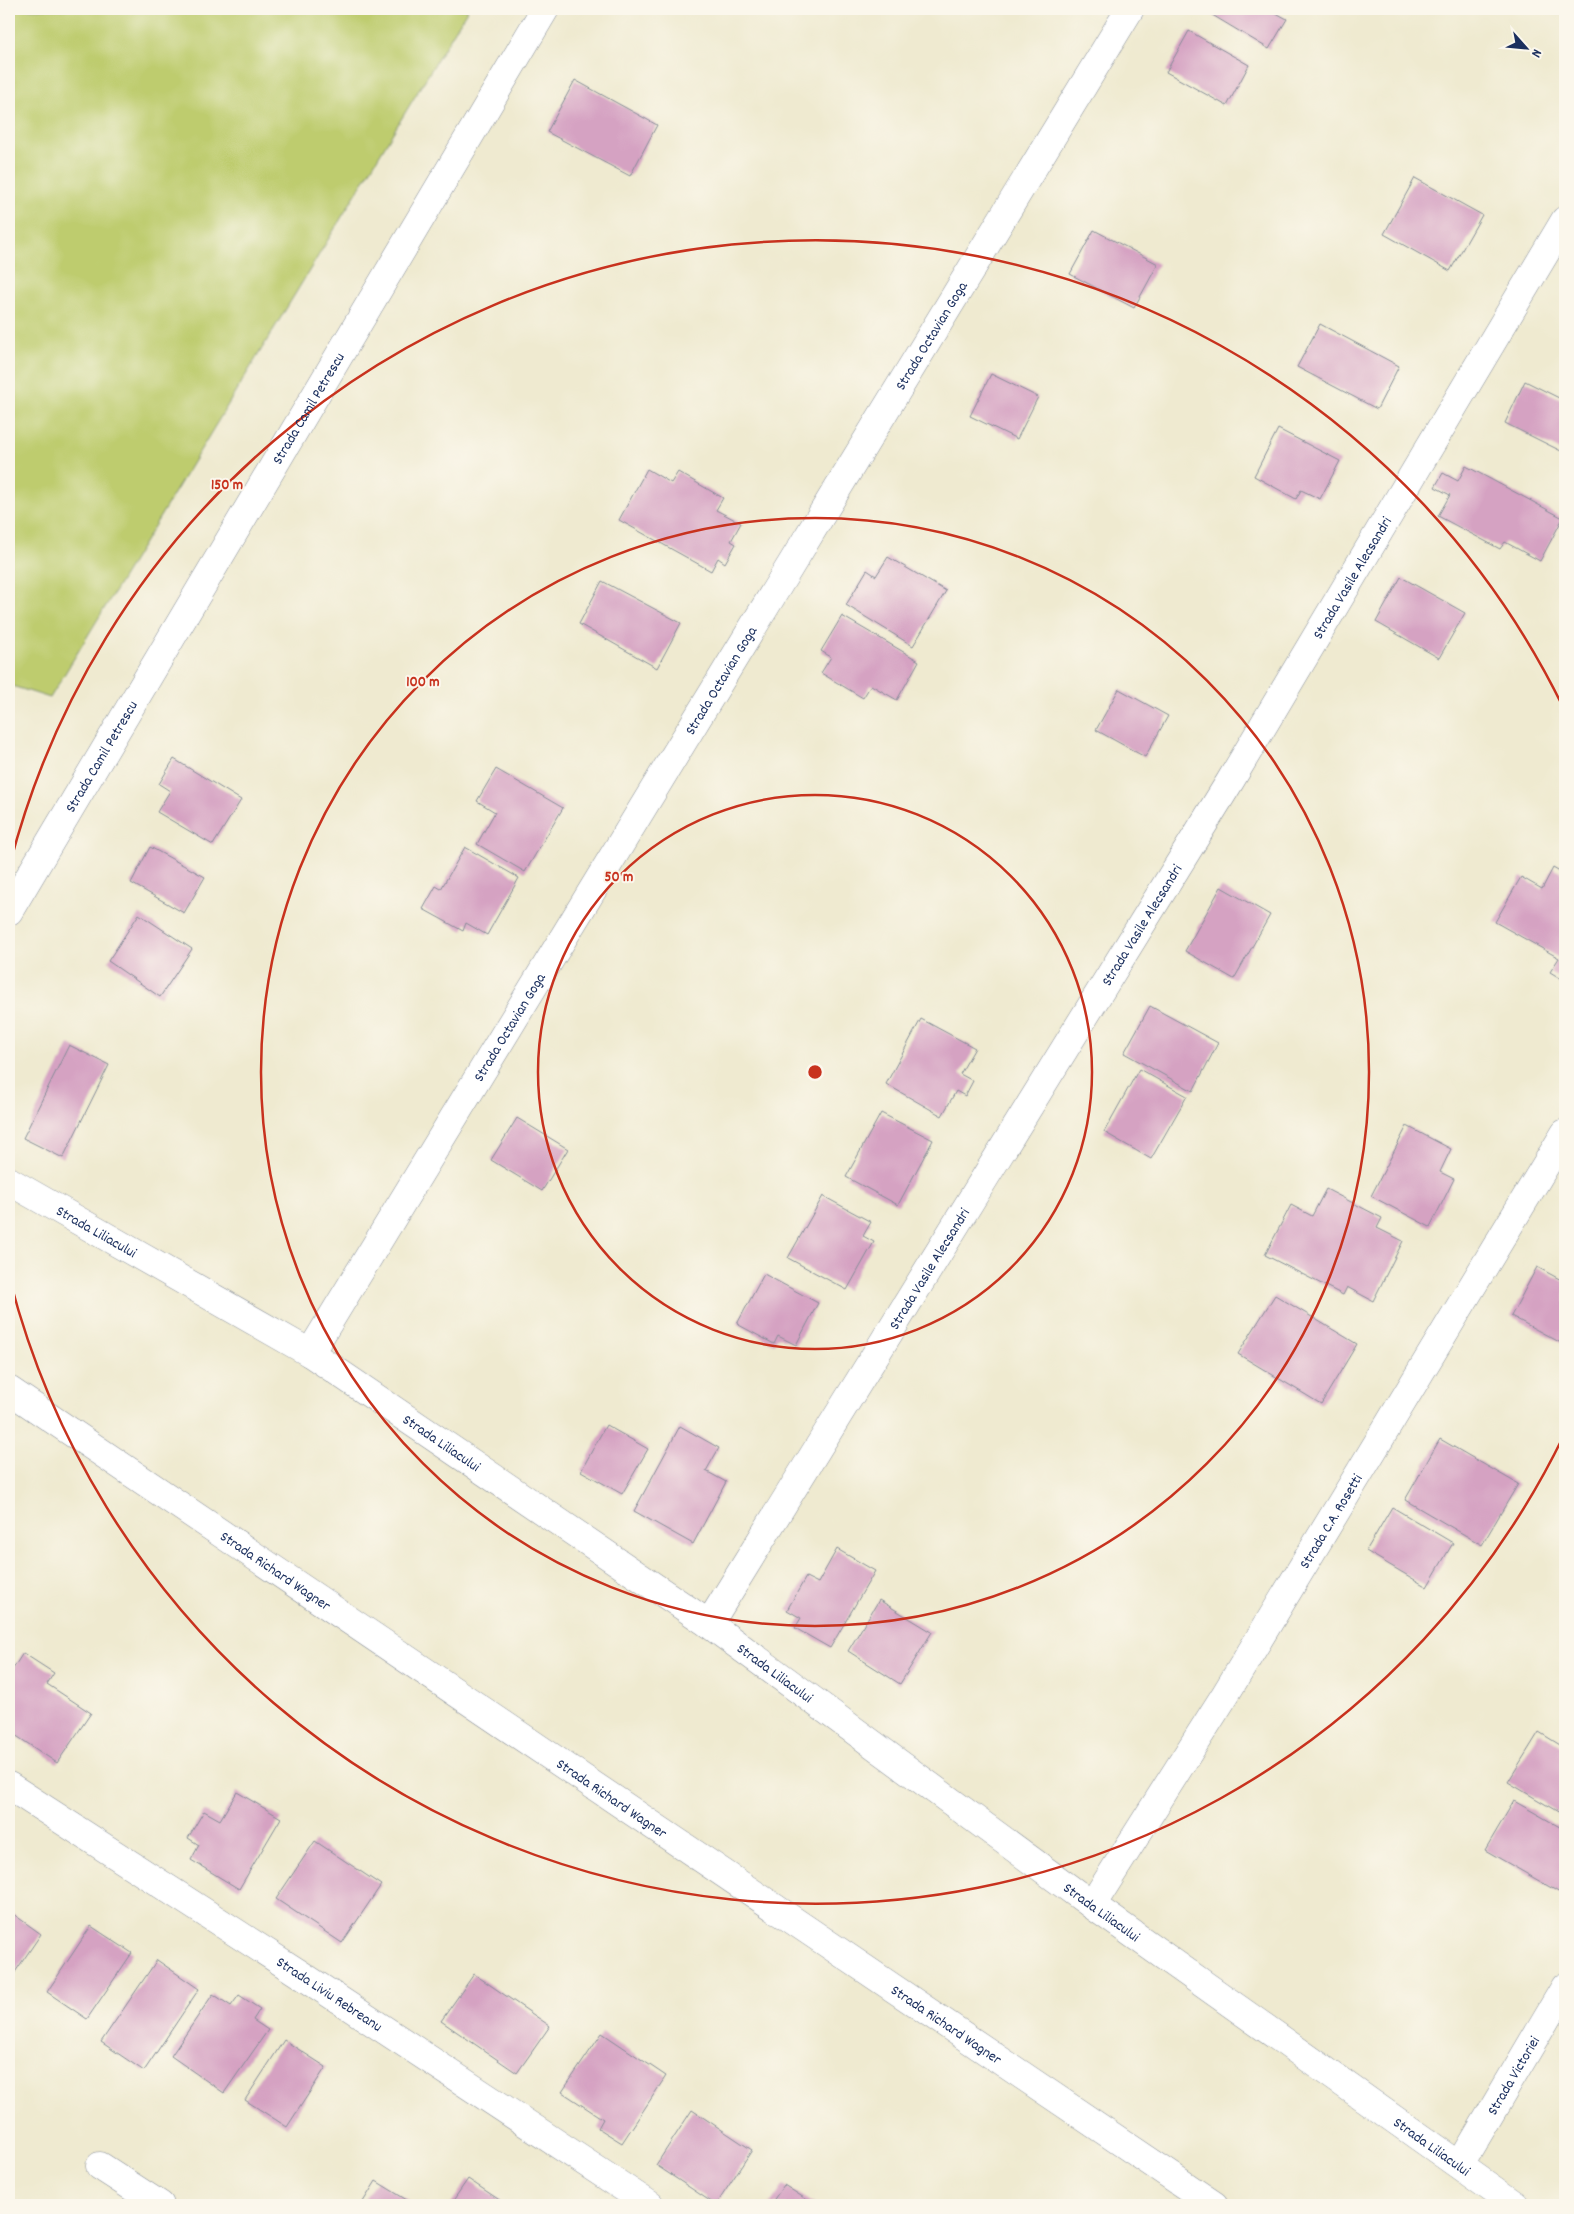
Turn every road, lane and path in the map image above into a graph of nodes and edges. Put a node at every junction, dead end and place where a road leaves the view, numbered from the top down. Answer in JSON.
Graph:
{"nodes":[{"id":1,"x":545,"y":9,"type":"edge"},
{"id":2,"x":1130,"y":9,"type":"edge"},
{"id":3,"x":1565,"y":220,"type":"edge"},
{"id":4,"x":9,"y":911,"type":"edge"},
{"id":5,"x":1565,"y":1133,"type":"edge"},
{"id":6,"x":9,"y":1181,"type":"edge"},
{"id":7,"x":310,"y":1353,"type":"junction"},
{"id":8,"x":9,"y":1390,"type":"edge"},
{"id":9,"x":710,"y":1624,"type":"junction"},
{"id":10,"x":9,"y":1786,"type":"edge"},
{"id":11,"x":1092,"y":1905,"type":"junction"},
{"id":12,"x":1565,"y":1987,"type":"edge"},
{"id":13,"x":1460,"y":2165,"type":"junction"},
{"id":14,"x":100,"y":2166,"type":"dead end"},
{"id":15,"x":160,"y":2205,"type":"edge"},
{"id":16,"x":650,"y":2205,"type":"edge"},
{"id":17,"x":1214,"y":2205,"type":"edge"},
{"id":18,"x":1515,"y":2205,"type":"edge"}],
"edges":[{"from":1,"to":4,"type":"street","name":"Strada Camil Petrescu"},
{"from":2,"to":7,"type":"street","name":"Strada Octavian Goga"},
{"from":3,"to":9,"type":"street","name":"Strada Vasile Alecsandri"},
{"from":5,"to":11,"type":"street","name":"Strada C.A. Rosetti"},
{"from":6,"to":7,"type":"street","name":"Strada Liliacului"},
{"from":7,"to":9,"type":"street","name":"Strada Liliacului"},
{"from":8,"to":17,"type":"street","name":"Strada Richard Wagner"},
{"from":9,"to":11,"type":"street","name":"Strada Liliacului"},
{"from":10,"to":16,"type":"street","name":"Strada Liviu Rebreanu"},
{"from":11,"to":13,"type":"street","name":"Strada Liliacului"},
{"from":12,"to":13,"type":"street","name":"Strada Victoriei"},
{"from":13,"to":18,"type":"street","name":"Strada Liliacului"},
{"from":14,"to":15,"type":"street"}]}
